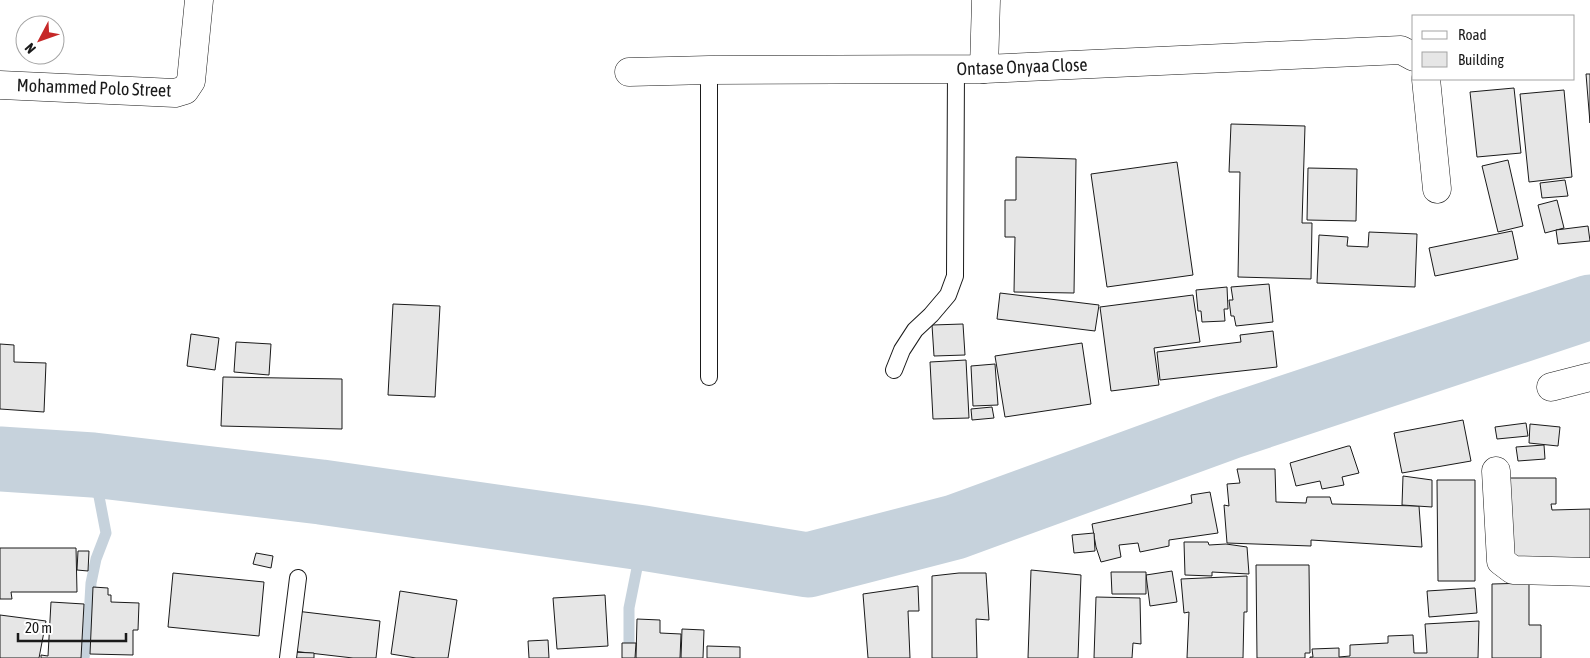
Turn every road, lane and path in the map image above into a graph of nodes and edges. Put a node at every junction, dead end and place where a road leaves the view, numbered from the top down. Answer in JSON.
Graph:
{"nodes":[{"id":1,"x":198,"y":0,"type":"edge"},
{"id":2,"x":986,"y":0,"type":"edge"},
{"id":3,"x":1412,"y":56,"type":"edge"},
{"id":4,"x":956,"y":69,"type":"junction"},
{"id":5,"x":984,"y":69,"type":"junction"},
{"id":6,"x":709,"y":70,"type":"junction"},
{"id":7,"x":629,"y":72,"type":"dead end"},
{"id":8,"x":1426,"y":80,"type":"edge"},
{"id":9,"x":0,"y":85,"type":"edge"},
{"id":10,"x":1437,"y":189,"type":"dead end"},
{"id":11,"x":894,"y":370,"type":"dead end"},
{"id":12,"x":709,"y":377,"type":"dead end"},
{"id":13,"x":1590,"y":377,"type":"edge"},
{"id":14,"x":1551,"y":387,"type":"dead end"},
{"id":15,"x":1496,"y":471,"type":"dead end"},
{"id":16,"x":1590,"y":572,"type":"edge"},
{"id":17,"x":298,"y":578,"type":"dead end"},
{"id":18,"x":288,"y":658,"type":"edge"}],
"edges":[{"from":1,"to":9,"type":"street","name":"Mohammed Polo Street"},
{"from":2,"to":5,"type":"street"},
{"from":3,"to":5,"type":"street","name":"Ontase Onyaa Close"},
{"from":4,"to":5,"type":"street","name":"Ontase Onyaa Close"},
{"from":4,"to":6,"type":"street","name":"Ontase Onyaa Close"},
{"from":4,"to":11,"type":"lane"},
{"from":6,"to":7,"type":"street","name":"Ontase Onyaa Close"},
{"from":6,"to":12,"type":"lane"},
{"from":8,"to":10,"type":"street"},
{"from":13,"to":14,"type":"street"},
{"from":15,"to":16,"type":"street"},
{"from":17,"to":18,"type":"lane"}]}
